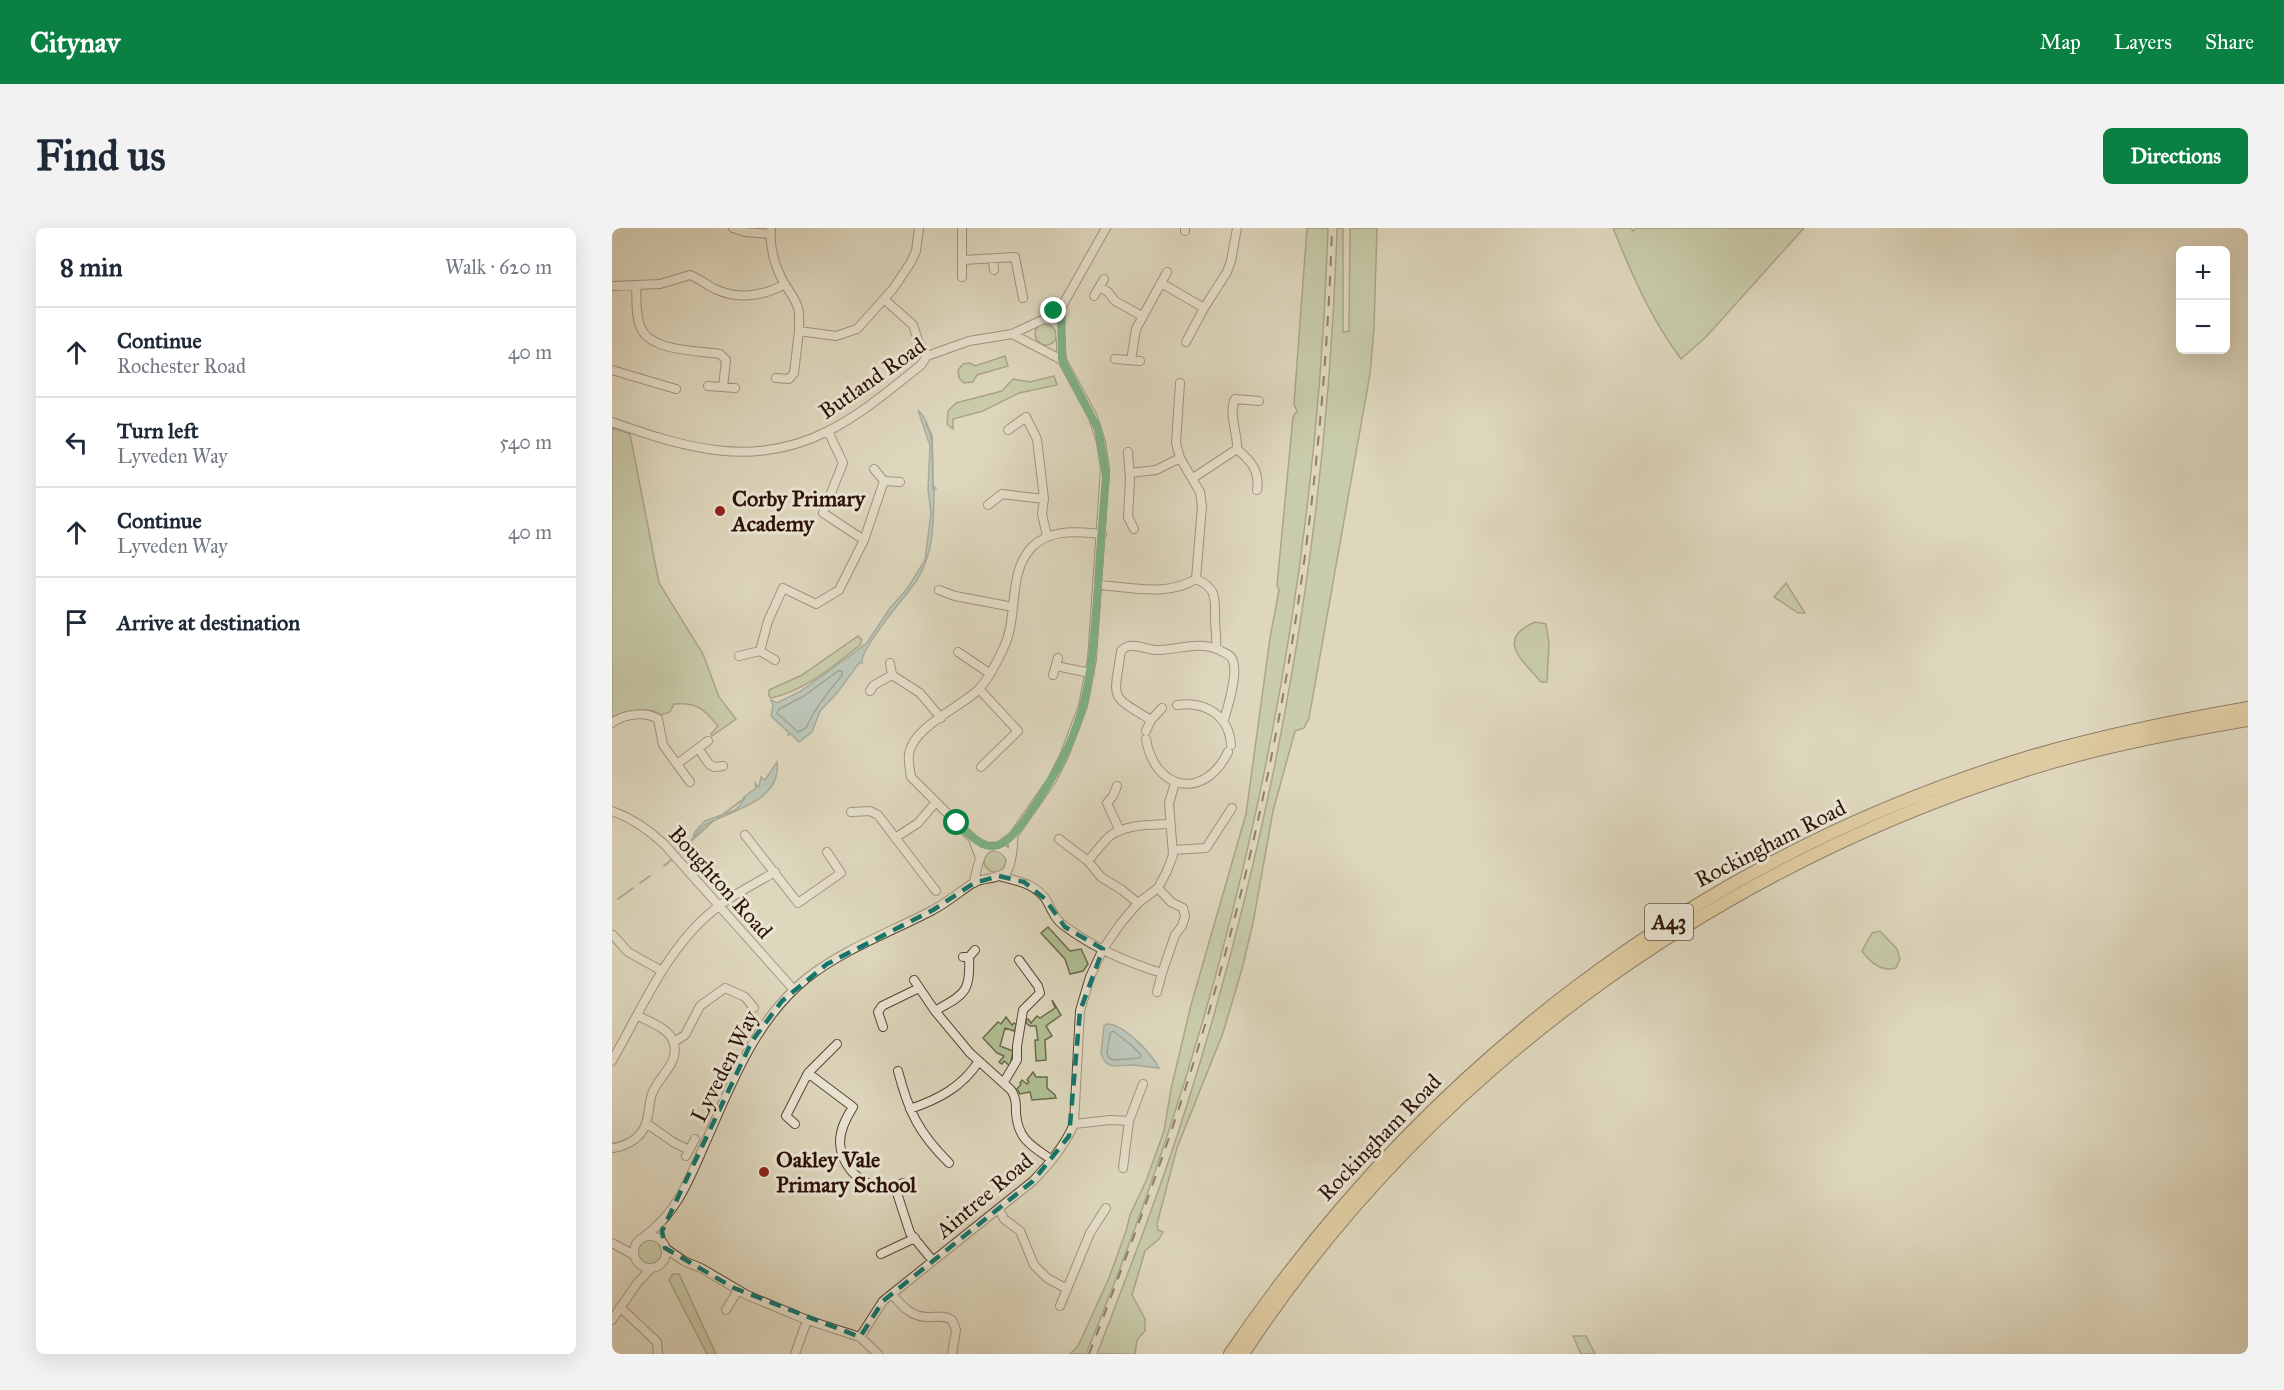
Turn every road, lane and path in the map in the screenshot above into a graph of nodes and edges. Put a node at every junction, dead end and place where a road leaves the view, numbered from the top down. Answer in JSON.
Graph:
{"nodes":[{"id":1,"x":733,"y":228,"type":"edge"},
{"id":2,"x":919,"y":228,"type":"edge"},
{"id":3,"x":962,"y":228,"type":"edge"},
{"id":4,"x":1106,"y":228,"type":"edge"},
{"id":5,"x":1237,"y":228,"type":"edge"},
{"id":6,"x":771,"y":231,"type":"edge"},
{"id":7,"x":963,"y":260,"type":"junction"},
{"id":8,"x":993,"y":260,"type":"junction"},
{"id":9,"x":994,"y":270,"type":"dead end"},
{"id":10,"x":1167,"y":272,"type":"dead end"},
{"id":11,"x":962,"y":277,"type":"dead end"},
{"id":12,"x":1161,"y":283,"type":"junction"},
{"id":13,"x":785,"y":284,"type":"junction"},
{"id":14,"x":636,"y":285,"type":"junction"},
{"id":15,"x":612,"y":286,"type":"edge"},
{"id":16,"x":1094,"y":296,"type":"dead end"},
{"id":17,"x":1023,"y":298,"type":"dead end"},
{"id":18,"x":884,"y":299,"type":"junction"},
{"id":19,"x":1061,"y":308,"type":"junction"},
{"id":20,"x":1204,"y":308,"type":"junction"},
{"id":21,"x":1142,"y":316,"type":"junction"},
{"id":22,"x":1044,"y":319,"type":"junction"},
{"id":23,"x":1034,"y":325,"type":"junction"},
{"id":24,"x":799,"y":332,"type":"junction"},
{"id":25,"x":1012,"y":334,"type":"junction"},
{"id":26,"x":1060,"y":334,"type":"junction"},
{"id":27,"x":1186,"y":342,"type":"dead end"},
{"id":28,"x":1034,"y":345,"type":"junction"},
{"id":29,"x":1044,"y":350,"type":"junction"},
{"id":30,"x":927,"y":356,"type":"junction"},
{"id":31,"x":1115,"y":359,"type":"dead end"},
{"id":32,"x":1062,"y":360,"type":"junction"},
{"id":33,"x":612,"y":370,"type":"edge"},
{"id":34,"x":776,"y":378,"type":"dead end"},
{"id":35,"x":1180,"y":383,"type":"dead end"},
{"id":36,"x":708,"y":386,"type":"dead end"},
{"id":37,"x":723,"y":387,"type":"junction"},
{"id":38,"x":735,"y":388,"type":"dead end"},
{"id":39,"x":676,"y":389,"type":"dead end"},
{"id":40,"x":1223,"y":397,"type":"dead end"},
{"id":41,"x":1235,"y":399,"type":"junction"},
{"id":42,"x":1259,"y":401,"type":"dead end"},
{"id":43,"x":612,"y":422,"type":"edge"},
{"id":44,"x":1008,"y":430,"type":"dead end"},
{"id":45,"x":828,"y":431,"type":"junction"},
{"id":46,"x":1237,"y":449,"type":"junction"},
{"id":47,"x":1128,"y":452,"type":"dead end"},
{"id":48,"x":1180,"y":458,"type":"junction"},
{"id":49,"x":874,"y":469,"type":"dead end"},
{"id":50,"x":1130,"y":473,"type":"junction"},
{"id":51,"x":1193,"y":478,"type":"junction"},
{"id":52,"x":884,"y":481,"type":"junction"},
{"id":53,"x":900,"y":483,"type":"dead end"},
{"id":54,"x":1257,"y":490,"type":"dead end"},
{"id":55,"x":1044,"y":499,"type":"junction"},
{"id":56,"x":988,"y":505,"type":"dead end"},
{"id":57,"x":1134,"y":529,"type":"dead end"},
{"id":58,"x":1102,"y":534,"type":"junction"},
{"id":59,"x":1047,"y":536,"type":"junction"},
{"id":60,"x":864,"y":540,"type":"junction"},
{"id":61,"x":1196,"y":579,"type":"junction"},
{"id":62,"x":1098,"y":585,"type":"junction"},
{"id":63,"x":939,"y":590,"type":"dead end"},
{"id":64,"x":1013,"y":607,"type":"junction"},
{"id":65,"x":1216,"y":647,"type":"junction"},
{"id":66,"x":760,"y":651,"type":"junction"},
{"id":67,"x":958,"y":652,"type":"dead end"},
{"id":68,"x":739,"y":656,"type":"dead end"},
{"id":69,"x":775,"y":660,"type":"dead end"},
{"id":70,"x":890,"y":663,"type":"dead end"},
{"id":71,"x":1056,"y":666,"type":"dead end"},
{"id":72,"x":989,"y":673,"type":"junction"},
{"id":73,"x":1090,"y":673,"type":"junction"},
{"id":74,"x":892,"y":675,"type":"junction"},
{"id":75,"x":979,"y":689,"type":"junction"},
{"id":76,"x":870,"y":691,"type":"dead end"},
{"id":77,"x":1177,"y":705,"type":"dead end"},
{"id":78,"x":1162,"y":708,"type":"dead end"},
{"id":79,"x":2248,"y":708,"type":"edge"},
{"id":80,"x":941,"y":718,"type":"junction"},
{"id":81,"x":1151,"y":720,"type":"junction"},
{"id":82,"x":1224,"y":720,"type":"junction"},
{"id":83,"x":2248,"y":720,"type":"edge"},
{"id":84,"x":612,"y":723,"type":"edge"},
{"id":85,"x":708,"y":741,"type":"dead end"},
{"id":86,"x":698,"y":748,"type":"junction"},
{"id":87,"x":676,"y":764,"type":"junction"},
{"id":88,"x":723,"y":766,"type":"dead end"},
{"id":89,"x":981,"y":767,"type":"dead end"},
{"id":90,"x":690,"y":782,"type":"dead end"},
{"id":91,"x":1175,"y":783,"type":"junction"},
{"id":92,"x":1117,"y":786,"type":"dead end"},
{"id":93,"x":936,"y":802,"type":"junction"},
{"id":94,"x":1232,"y":808,"type":"dead end"},
{"id":95,"x":612,"y":811,"type":"edge"},
{"id":96,"x":851,"y":812,"type":"dead end"},
{"id":97,"x":1165,"y":824,"type":"junction"},
{"id":98,"x":1120,"y":831,"type":"junction"},
{"id":99,"x":745,"y":835,"type":"dead end"},
{"id":100,"x":1013,"y":836,"type":"junction"},
{"id":101,"x":895,"y":838,"type":"junction"},
{"id":102,"x":973,"y":839,"type":"junction"},
{"id":103,"x":1059,"y":839,"type":"dead end"},
{"id":104,"x":995,"y":847,"type":"junction"},
{"id":105,"x":1173,"y":850,"type":"junction"},
{"id":106,"x":827,"y":852,"type":"dead end"},
{"id":107,"x":980,"y":861,"type":"junction"},
{"id":108,"x":1010,"y":861,"type":"junction"},
{"id":109,"x":1088,"y":861,"type":"junction"},
{"id":110,"x":775,"y":872,"type":"junction"},
{"id":111,"x":996,"y":876,"type":"junction"},
{"id":112,"x":1019,"y":879,"type":"junction"},
{"id":113,"x":974,"y":883,"type":"junction"},
{"id":114,"x":1161,"y":890,"type":"junction"},
{"id":115,"x":936,"y":891,"type":"dead end"},
{"id":116,"x":1138,"y":903,"type":"junction"},
{"id":117,"x":718,"y":906,"type":"junction"},
{"id":118,"x":613,"y":935,"type":"edge"},
{"id":119,"x":1102,"y":949,"type":"junction"},
{"id":120,"x":969,"y":955,"type":"dead end"},
{"id":121,"x":1019,"y":960,"type":"dead end"},
{"id":122,"x":662,"y":971,"type":"junction"},
{"id":123,"x":1162,"y":973,"type":"junction"},
{"id":124,"x":794,"y":990,"type":"junction"},
{"id":125,"x":1157,"y":992,"type":"dead end"},
{"id":126,"x":754,"y":1008,"type":"dead end"},
{"id":127,"x":935,"y":1011,"type":"junction"},
{"id":128,"x":638,"y":1016,"type":"junction"},
{"id":129,"x":883,"y":1027,"type":"dead end"},
{"id":130,"x":674,"y":1042,"type":"junction"},
{"id":131,"x":837,"y":1044,"type":"dead end"},
{"id":132,"x":612,"y":1061,"type":"edge"},
{"id":133,"x":979,"y":1061,"type":"junction"},
{"id":134,"x":898,"y":1071,"type":"dead end"},
{"id":135,"x":808,"y":1073,"type":"junction"},
{"id":136,"x":1004,"y":1082,"type":"junction"},
{"id":137,"x":1143,"y":1084,"type":"dead end"},
{"id":138,"x":910,"y":1109,"type":"junction"},
{"id":139,"x":1129,"y":1121,"type":"junction"},
{"id":140,"x":646,"y":1123,"type":"junction"},
{"id":141,"x":795,"y":1124,"type":"dead end"},
{"id":142,"x":1074,"y":1124,"type":"junction"},
{"id":143,"x":695,"y":1139,"type":"dead end"},
{"id":144,"x":612,"y":1148,"type":"edge"},
{"id":145,"x":1052,"y":1160,"type":"junction"},
{"id":146,"x":950,"y":1163,"type":"dead end"},
{"id":147,"x":1123,"y":1168,"type":"dead end"},
{"id":148,"x":1106,"y":1208,"type":"dead end"},
{"id":149,"x":999,"y":1209,"type":"junction"},
{"id":150,"x":663,"y":1223,"type":"junction"},
{"id":151,"x":642,"y":1238,"type":"junction"},
{"id":152,"x":915,"y":1238,"type":"junction"},
{"id":153,"x":614,"y":1243,"type":"edge"},
{"id":154,"x":664,"y":1245,"type":"junction"},
{"id":155,"x":881,"y":1254,"type":"dead end"},
{"id":156,"x":635,"y":1258,"type":"junction"},
{"id":157,"x":684,"y":1261,"type":"junction"},
{"id":158,"x":933,"y":1261,"type":"junction"},
{"id":159,"x":657,"y":1266,"type":"junction"},
{"id":160,"x":638,"y":1282,"type":"junction"},
{"id":161,"x":1067,"y":1289,"type":"junction"},
{"id":162,"x":738,"y":1290,"type":"junction"},
{"id":163,"x":892,"y":1294,"type":"junction"},
{"id":164,"x":1060,"y":1306,"type":"dead end"},
{"id":165,"x":620,"y":1307,"type":"junction"},
{"id":166,"x":726,"y":1310,"type":"dead end"},
{"id":167,"x":612,"y":1320,"type":"edge"},
{"id":168,"x":807,"y":1320,"type":"junction"},
{"id":169,"x":860,"y":1337,"type":"junction"},
{"id":170,"x":658,"y":1354,"type":"edge"},
{"id":171,"x":795,"y":1354,"type":"edge"},
{"id":172,"x":878,"y":1354,"type":"edge"},
{"id":173,"x":952,"y":1354,"type":"edge"},
{"id":174,"x":1230,"y":1354,"type":"edge"},
{"id":175,"x":1244,"y":1354,"type":"edge"}],
"edges":[{"from":1,"to":6,"type":"street"},
{"from":2,"to":18,"type":"street"},
{"from":3,"to":7,"type":"street"},
{"from":4,"to":19,"type":"street"},
{"from":5,"to":20,"type":"street"},
{"from":6,"to":13,"type":"street"},
{"from":7,"to":8,"type":"street"},
{"from":7,"to":11,"type":"street"},
{"from":8,"to":9,"type":"street"},
{"from":8,"to":17,"type":"street"},
{"from":10,"to":12,"type":"street"},
{"from":12,"to":20,"type":"street"},
{"from":12,"to":21,"type":"street"},
{"from":13,"to":14,"type":"street"},
{"from":13,"to":24,"type":"street"},
{"from":14,"to":15,"type":"street"},
{"from":14,"to":37,"type":"street"},
{"from":16,"to":21,"type":"street"},
{"from":18,"to":24,"type":"street"},
{"from":18,"to":30,"type":"street"},
{"from":19,"to":22,"type":"street"},
{"from":19,"to":26,"type":"street"},
{"from":20,"to":27,"type":"street"},
{"from":21,"to":31,"type":"street"},
{"from":22,"to":23,"type":"street"},
{"from":22,"to":26,"type":"street"},
{"from":23,"to":25,"type":"street","name":"Butland Road"},
{"from":23,"to":28,"type":"street"},
{"from":24,"to":34,"type":"street"},
{"from":25,"to":28,"type":"street"},
{"from":25,"to":30,"type":"street","name":"Butland Road"},
{"from":26,"to":29,"type":"street"},
{"from":26,"to":32,"type":"street"},
{"from":28,"to":29,"type":"street"},
{"from":29,"to":32,"type":"street"},
{"from":30,"to":45,"type":"street","name":"Butland Road"},
{"from":32,"to":58,"type":"street"},
{"from":33,"to":39,"type":"street"},
{"from":35,"to":48,"type":"street"},
{"from":36,"to":37,"type":"street"},
{"from":37,"to":38,"type":"street"},
{"from":40,"to":41,"type":"street"},
{"from":41,"to":42,"type":"street"},
{"from":41,"to":46,"type":"street"},
{"from":43,"to":45,"type":"street","name":"Butland Road"},
{"from":44,"to":55,"type":"street"},
{"from":45,"to":60,"type":"street"},
{"from":46,"to":51,"type":"street"},
{"from":46,"to":54,"type":"street"},
{"from":47,"to":50,"type":"street"},
{"from":48,"to":50,"type":"street"},
{"from":48,"to":51,"type":"street"},
{"from":49,"to":52,"type":"street"},
{"from":50,"to":57,"type":"street"},
{"from":51,"to":61,"type":"street"},
{"from":52,"to":53,"type":"street"},
{"from":52,"to":60,"type":"street"},
{"from":55,"to":56,"type":"street"},
{"from":55,"to":59,"type":"street"},
{"from":58,"to":59,"type":"street"},
{"from":58,"to":62,"type":"street"},
{"from":59,"to":64,"type":"street"},
{"from":60,"to":66,"type":"street"},
{"from":61,"to":62,"type":"street"},
{"from":61,"to":65,"type":"street"},
{"from":62,"to":73,"type":"street"},
{"from":63,"to":64,"type":"street"},
{"from":64,"to":72,"type":"street"},
{"from":65,"to":81,"type":"street"},
{"from":65,"to":82,"type":"street"},
{"from":66,"to":68,"type":"street"},
{"from":66,"to":69,"type":"street"},
{"from":67,"to":72,"type":"street"},
{"from":70,"to":74,"type":"street"},
{"from":71,"to":73,"type":"street"},
{"from":72,"to":75,"type":"street"},
{"from":73,"to":100,"type":"street"},
{"from":74,"to":76,"type":"street"},
{"from":74,"to":80,"type":"street"},
{"from":75,"to":80,"type":"street"},
{"from":75,"to":89,"type":"street"},
{"from":77,"to":82,"type":"street"},
{"from":78,"to":81,"type":"street"},
{"from":79,"to":174,"type":"highway","name":"Rockingham Road","number":"A43"},
{"from":80,"to":93,"type":"street"},
{"from":81,"to":91,"type":"street"},
{"from":82,"to":91,"type":"street"},
{"from":83,"to":175,"type":"highway","name":"Rockingham Road","number":"A43"},
{"from":84,"to":87,"type":"street"},
{"from":85,"to":86,"type":"street"},
{"from":86,"to":87,"type":"street"},
{"from":86,"to":88,"type":"street"},
{"from":87,"to":90,"type":"street"},
{"from":91,"to":97,"type":"street"},
{"from":92,"to":98,"type":"street"},
{"from":93,"to":101,"type":"street"},
{"from":93,"to":102,"type":"street"},
{"from":94,"to":105,"type":"street"},
{"from":95,"to":117,"type":"street","name":"Boughton Road"},
{"from":96,"to":101,"type":"street"},
{"from":97,"to":98,"type":"street"},
{"from":97,"to":105,"type":"street"},
{"from":98,"to":109,"type":"street"},
{"from":99,"to":110,"type":"street"},
{"from":100,"to":104,"type":"street"},
{"from":100,"to":108,"type":"street"},
{"from":101,"to":115,"type":"street"},
{"from":102,"to":104,"type":"street"},
{"from":102,"to":107,"type":"street"},
{"from":103,"to":109,"type":"street"},
{"from":104,"to":107,"type":"street"},
{"from":104,"to":108,"type":"street"},
{"from":105,"to":114,"type":"street"},
{"from":106,"to":110,"type":"street"},
{"from":107,"to":111,"type":"street"},
{"from":107,"to":113,"type":"street"},
{"from":108,"to":111,"type":"street"},
{"from":108,"to":112,"type":"street"},
{"from":109,"to":116,"type":"street"},
{"from":110,"to":117,"type":"street"},
{"from":111,"to":112,"type":"street"},
{"from":111,"to":113,"type":"street","name":"Lyveden Way"},
{"from":112,"to":119,"type":"street"},
{"from":113,"to":124,"type":"street","name":"Lyveden Way"},
{"from":114,"to":116,"type":"street"},
{"from":114,"to":123,"type":"street"},
{"from":116,"to":119,"type":"street","name":"Aintree Road"},
{"from":117,"to":122,"type":"street"},
{"from":117,"to":124,"type":"street","name":"Boughton Road"},
{"from":118,"to":122,"type":"street"},
{"from":119,"to":123,"type":"street"},
{"from":119,"to":142,"type":"street","name":"Aintree Road"},
{"from":120,"to":127,"type":"street"},
{"from":121,"to":136,"type":"street"},
{"from":122,"to":128,"type":"street"},
{"from":123,"to":125,"type":"street"},
{"from":124,"to":150,"type":"street","name":"Lyveden Way"},
{"from":126,"to":130,"type":"street"},
{"from":127,"to":129,"type":"street"},
{"from":127,"to":133,"type":"street"},
{"from":128,"to":130,"type":"street"},
{"from":128,"to":132,"type":"street"},
{"from":130,"to":140,"type":"street"},
{"from":131,"to":135,"type":"street"},
{"from":133,"to":136,"type":"street"},
{"from":133,"to":138,"type":"street"},
{"from":134,"to":138,"type":"street"},
{"from":135,"to":141,"type":"street"},
{"from":135,"to":152,"type":"street"},
{"from":136,"to":145,"type":"street"},
{"from":137,"to":139,"type":"street"},
{"from":138,"to":146,"type":"street"},
{"from":139,"to":142,"type":"street"},
{"from":139,"to":147,"type":"street"},
{"from":140,"to":143,"type":"street"},
{"from":140,"to":144,"type":"street"},
{"from":142,"to":145,"type":"street","name":"Aintree Road"},
{"from":145,"to":149,"type":"street","name":"Aintree Road"},
{"from":148,"to":161,"type":"street"},
{"from":149,"to":158,"type":"street","name":"Aintree Road"},
{"from":149,"to":161,"type":"street"},
{"from":150,"to":151,"type":"street","name":"Lyveden Way"},
{"from":150,"to":154,"type":"street","name":"Lyveden Way"},
{"from":151,"to":153,"type":"street","name":"Lyveden Way"},
{"from":151,"to":154,"type":"street"},
{"from":151,"to":156,"type":"street"},
{"from":152,"to":155,"type":"street"},
{"from":152,"to":158,"type":"street"},
{"from":153,"to":156,"type":"street","name":"Lyveden Way"},
{"from":154,"to":157,"type":"street"},
{"from":154,"to":159,"type":"street"},
{"from":156,"to":159,"type":"street"},
{"from":156,"to":160,"type":"street"},
{"from":157,"to":159,"type":"street"},
{"from":157,"to":162,"type":"street"},
{"from":158,"to":163,"type":"street","name":"Aintree Road"},
{"from":159,"to":160,"type":"street"},
{"from":160,"to":165,"type":"street"},
{"from":161,"to":164,"type":"street"},
{"from":162,"to":166,"type":"street"},
{"from":162,"to":168,"type":"street"},
{"from":163,"to":169,"type":"street","name":"Aintree Road"},
{"from":163,"to":173,"type":"street"},
{"from":165,"to":167,"type":"street"},
{"from":165,"to":170,"type":"street"},
{"from":168,"to":169,"type":"street"},
{"from":168,"to":171,"type":"street"},
{"from":169,"to":172,"type":"street"}]}
